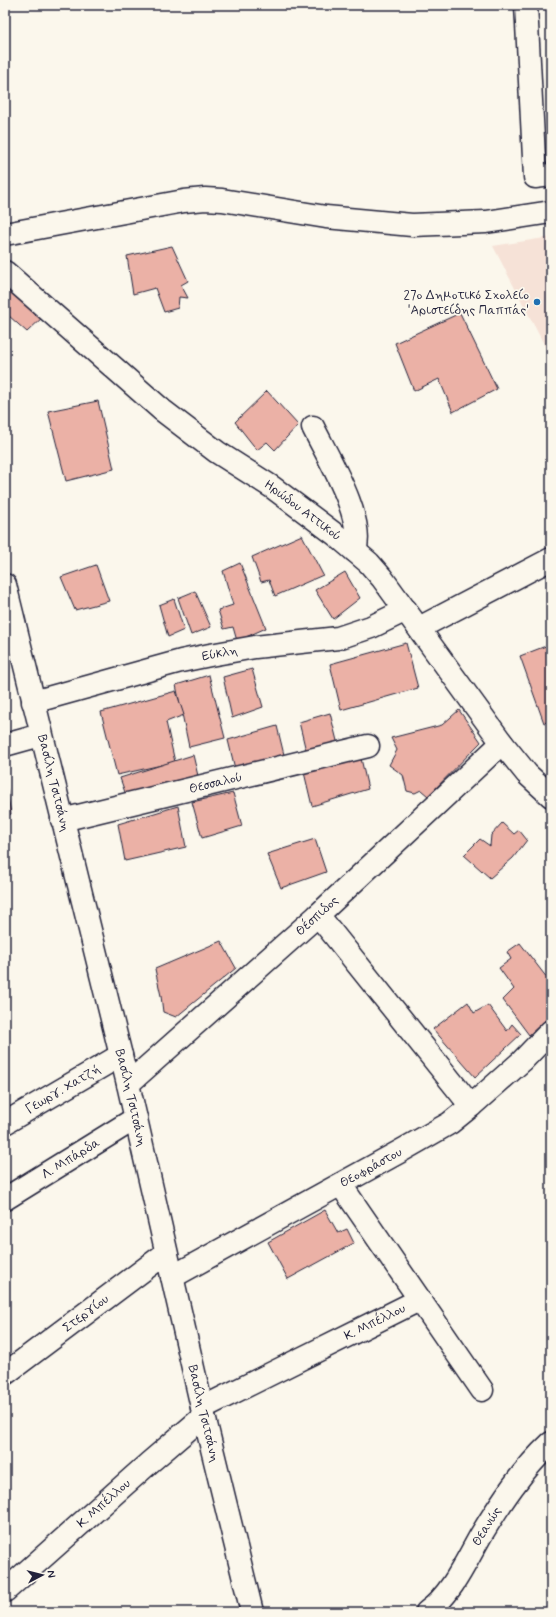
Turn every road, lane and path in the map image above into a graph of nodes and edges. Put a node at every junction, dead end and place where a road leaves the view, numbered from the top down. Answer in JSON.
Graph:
{"nodes":[{"id":1,"x":526,"y":5,"type":"edge"},
{"id":2,"x":551,"y":175,"type":"edge"},
{"id":3,"x":551,"y":212,"type":"edge"},
{"id":4,"x":5,"y":234,"type":"edge"},
{"id":5,"x":5,"y":272,"type":"edge"},
{"id":6,"x":313,"y":427,"type":"dead end"},
{"id":7,"x":355,"y":551,"type":"junction"},
{"id":8,"x":551,"y":559,"type":"edge"},
{"id":9,"x":6,"y":593,"type":"edge"},
{"id":10,"x":406,"y":610,"type":"junction"},
{"id":11,"x":419,"y":628,"type":"junction"},
{"id":12,"x":33,"y":702,"type":"junction"},
{"id":13,"x":42,"y":735,"type":"junction"},
{"id":14,"x":502,"y":743,"type":"junction"},
{"id":15,"x":5,"y":745,"type":"edge"},
{"id":16,"x":368,"y":746,"type":"dead end"},
{"id":17,"x":551,"y":796,"type":"edge"},
{"id":18,"x":62,"y":820,"type":"junction"},
{"id":19,"x":318,"y":915,"type":"junction"},
{"id":20,"x":551,"y":1031,"type":"edge"},
{"id":21,"x":121,"y":1054,"type":"junction"},
{"id":22,"x":128,"y":1084,"type":"junction"},
{"id":23,"x":471,"y":1106,"type":"junction"},
{"id":24,"x":136,"y":1118,"type":"junction"},
{"id":25,"x":5,"y":1123,"type":"edge"},
{"id":26,"x":341,"y":1185,"type":"junction"},
{"id":27,"x":5,"y":1200,"type":"edge"},
{"id":28,"x":166,"y":1253,"type":"junction"},
{"id":29,"x":172,"y":1277,"type":"junction"},
{"id":30,"x":419,"y":1300,"type":"junction"},
{"id":31,"x":5,"y":1374,"type":"edge"},
{"id":32,"x":482,"y":1390,"type":"dead end"},
{"id":33,"x":203,"y":1412,"type":"junction"},
{"id":34,"x":551,"y":1443,"type":"edge"},
{"id":35,"x":5,"y":1592,"type":"edge"},
{"id":36,"x":252,"y":1612,"type":"edge"},
{"id":37,"x":429,"y":1612,"type":"edge"}],
"edges":[{"from":1,"to":2,"type":"street"},
{"from":3,"to":4,"type":"street"},
{"from":5,"to":7,"type":"street","name":"Ηρώδου Αττικού"},
{"from":6,"to":7,"type":"street"},
{"from":7,"to":10,"type":"street","name":"Ηρώδου Αττικού"},
{"from":8,"to":11,"type":"street"},
{"from":9,"to":12,"type":"street","name":"Βασίλη Τσιτσάνη"},
{"from":10,"to":11,"type":"street","name":"Ηρώδου Αττικού"},
{"from":10,"to":12,"type":"street","name":"Εύκλη"},
{"from":11,"to":14,"type":"street","name":"Ηρώδου Αττικού"},
{"from":12,"to":13,"type":"street","name":"Βασίλη Τσιτσάνη"},
{"from":13,"to":15,"type":"street"},
{"from":13,"to":18,"type":"street","name":"Βασίλη Τσιτσάνη"},
{"from":14,"to":17,"type":"street","name":"Ηρώδου Αττικού"},
{"from":14,"to":19,"type":"street","name":"Θέσπιδος"},
{"from":16,"to":18,"type":"street","name":"Θεσσαλού"},
{"from":18,"to":21,"type":"street","name":"Βασίλη Τσιτσάνη"},
{"from":19,"to":22,"type":"street","name":"Θέσπιδος"},
{"from":19,"to":23,"type":"street"},
{"from":20,"to":23,"type":"street","name":"Θεοφράστου"},
{"from":21,"to":22,"type":"street","name":"Βασίλη Τσιτσάνη"},
{"from":21,"to":25,"type":"street","name":"Γεωργ. Χατζή"},
{"from":22,"to":24,"type":"street","name":"Βασίλη Τσιτσάνη"},
{"from":23,"to":26,"type":"street","name":"Θεοφράστου"},
{"from":24,"to":27,"type":"street","name":"Λ. Μπάρδα"},
{"from":24,"to":28,"type":"street","name":"Βασίλη Τσιτσάνη"},
{"from":26,"to":29,"type":"street","name":"Θεοφράστου"},
{"from":26,"to":30,"type":"street"},
{"from":28,"to":29,"type":"street","name":"Βασίλη Τσιτσάνη"},
{"from":28,"to":31,"type":"street","name":"Στεργίου"},
{"from":29,"to":33,"type":"street","name":"Βασίλη Τσιτσάνη"},
{"from":30,"to":32,"type":"street"},
{"from":30,"to":33,"type":"street","name":"Κ. Μπέλλου"},
{"from":33,"to":35,"type":"street","name":"Κ. Μπέλλου"},
{"from":33,"to":36,"type":"street","name":"Βασίλη Τσιτσάνη"},
{"from":34,"to":37,"type":"street","name":"Θεανώς"}]}
